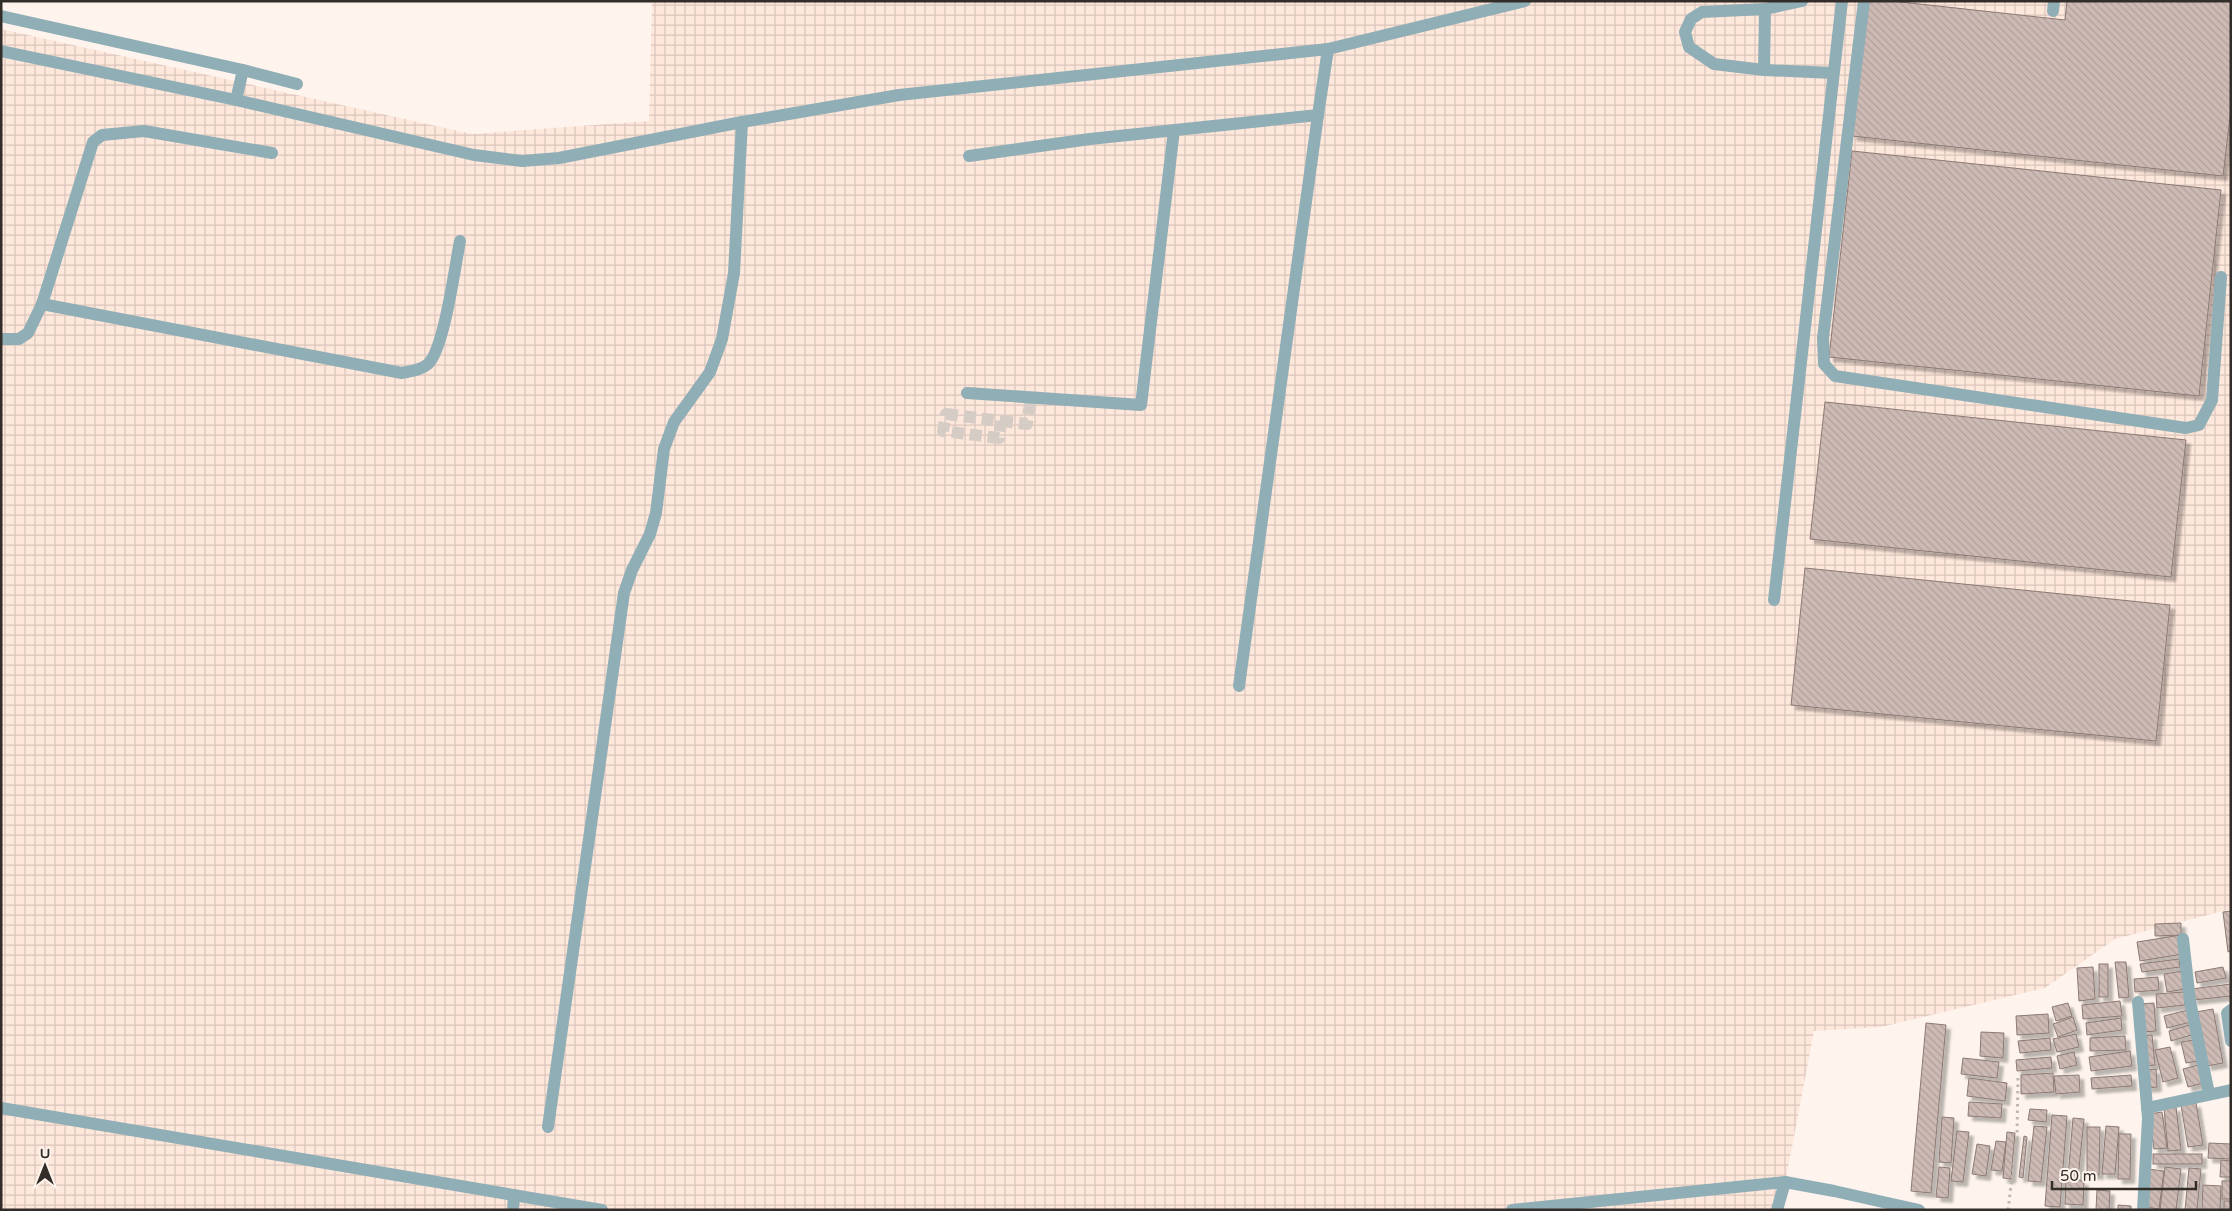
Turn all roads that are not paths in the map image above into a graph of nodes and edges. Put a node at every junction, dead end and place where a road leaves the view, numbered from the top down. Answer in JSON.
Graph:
{"nodes":[{"id":1,"x":1525,"y":1,"type":"edge"},
{"id":2,"x":1802,"y":1,"type":"edge"},
{"id":3,"x":1842,"y":1,"type":"edge"},
{"id":4,"x":1864,"y":1,"type":"edge"},
{"id":5,"x":1766,"y":9,"type":"junction"},
{"id":6,"x":1,"y":16,"type":"edge"},
{"id":7,"x":1328,"y":48,"type":"junction"},
{"id":8,"x":1,"y":51,"type":"edge"},
{"id":9,"x":1764,"y":70,"type":"junction"},
{"id":10,"x":1833,"y":73,"type":"junction"},
{"id":11,"x":240,"y":84,"type":"junction"},
{"id":12,"x":297,"y":84,"type":"dead end"},
{"id":13,"x":1318,"y":115,"type":"junction"},
{"id":14,"x":742,"y":122,"type":"junction"},
{"id":15,"x":1174,"y":130,"type":"junction"},
{"id":16,"x":272,"y":153,"type":"dead end"},
{"id":17,"x":969,"y":156,"type":"dead end"},
{"id":18,"x":460,"y":241,"type":"dead end"},
{"id":19,"x":2221,"y":277,"type":"dead end"},
{"id":20,"x":42,"y":304,"type":"junction"},
{"id":21,"x":1,"y":339,"type":"edge"},
{"id":22,"x":968,"y":393,"type":"dead end"},
{"id":23,"x":1774,"y":600,"type":"dead end"},
{"id":24,"x":1239,"y":686,"type":"dead end"},
{"id":25,"x":2183,"y":939,"type":"dead end"},
{"id":26,"x":2138,"y":1002,"type":"dead end"},
{"id":27,"x":2231,"y":1010,"type":"edge"},
{"id":28,"x":2231,"y":1041,"type":"edge"},
{"id":29,"x":2231,"y":1090,"type":"edge"},
{"id":30,"x":2210,"y":1094,"type":"junction"},
{"id":31,"x":1,"y":1108,"type":"edge"},
{"id":32,"x":2147,"y":1108,"type":"junction"},
{"id":33,"x":548,"y":1127,"type":"dead end"},
{"id":34,"x":1784,"y":1182,"type":"junction"},
{"id":35,"x":514,"y":1195,"type":"junction"},
{"id":36,"x":512,"y":1210,"type":"edge"},
{"id":37,"x":602,"y":1210,"type":"edge"},
{"id":38,"x":1512,"y":1210,"type":"edge"},
{"id":39,"x":1777,"y":1210,"type":"edge"},
{"id":40,"x":1919,"y":1210,"type":"edge"},
{"id":41,"x":2143,"y":1210,"type":"edge"}],
"edges":[{"from":1,"to":7,"type":"street"},
{"from":2,"to":5,"type":"street"},
{"from":3,"to":10,"type":"street"},
{"from":4,"to":19,"type":"street"},
{"from":5,"to":9,"type":"street"},
{"from":5,"to":9,"type":"street"},
{"from":6,"to":11,"type":"street"},
{"from":7,"to":13,"type":"street"},
{"from":7,"to":14,"type":"street"},
{"from":8,"to":11,"type":"street"},
{"from":9,"to":10,"type":"street"},
{"from":10,"to":23,"type":"street"},
{"from":11,"to":12,"type":"street"},
{"from":11,"to":14,"type":"street"},
{"from":13,"to":15,"type":"street"},
{"from":13,"to":24,"type":"street"},
{"from":14,"to":33,"type":"street"},
{"from":15,"to":17,"type":"street"},
{"from":15,"to":22,"type":"street"},
{"from":16,"to":20,"type":"street"},
{"from":18,"to":20,"type":"street"},
{"from":20,"to":21,"type":"street"},
{"from":25,"to":30,"type":"street"},
{"from":26,"to":32,"type":"street"},
{"from":27,"to":28,"type":"street"},
{"from":29,"to":30,"type":"street"},
{"from":30,"to":32,"type":"street"},
{"from":31,"to":35,"type":"street"},
{"from":32,"to":41,"type":"street"},
{"from":34,"to":38,"type":"street"},
{"from":34,"to":39,"type":"street"},
{"from":34,"to":40,"type":"street"},
{"from":35,"to":36,"type":"street"},
{"from":35,"to":37,"type":"street"}]}
